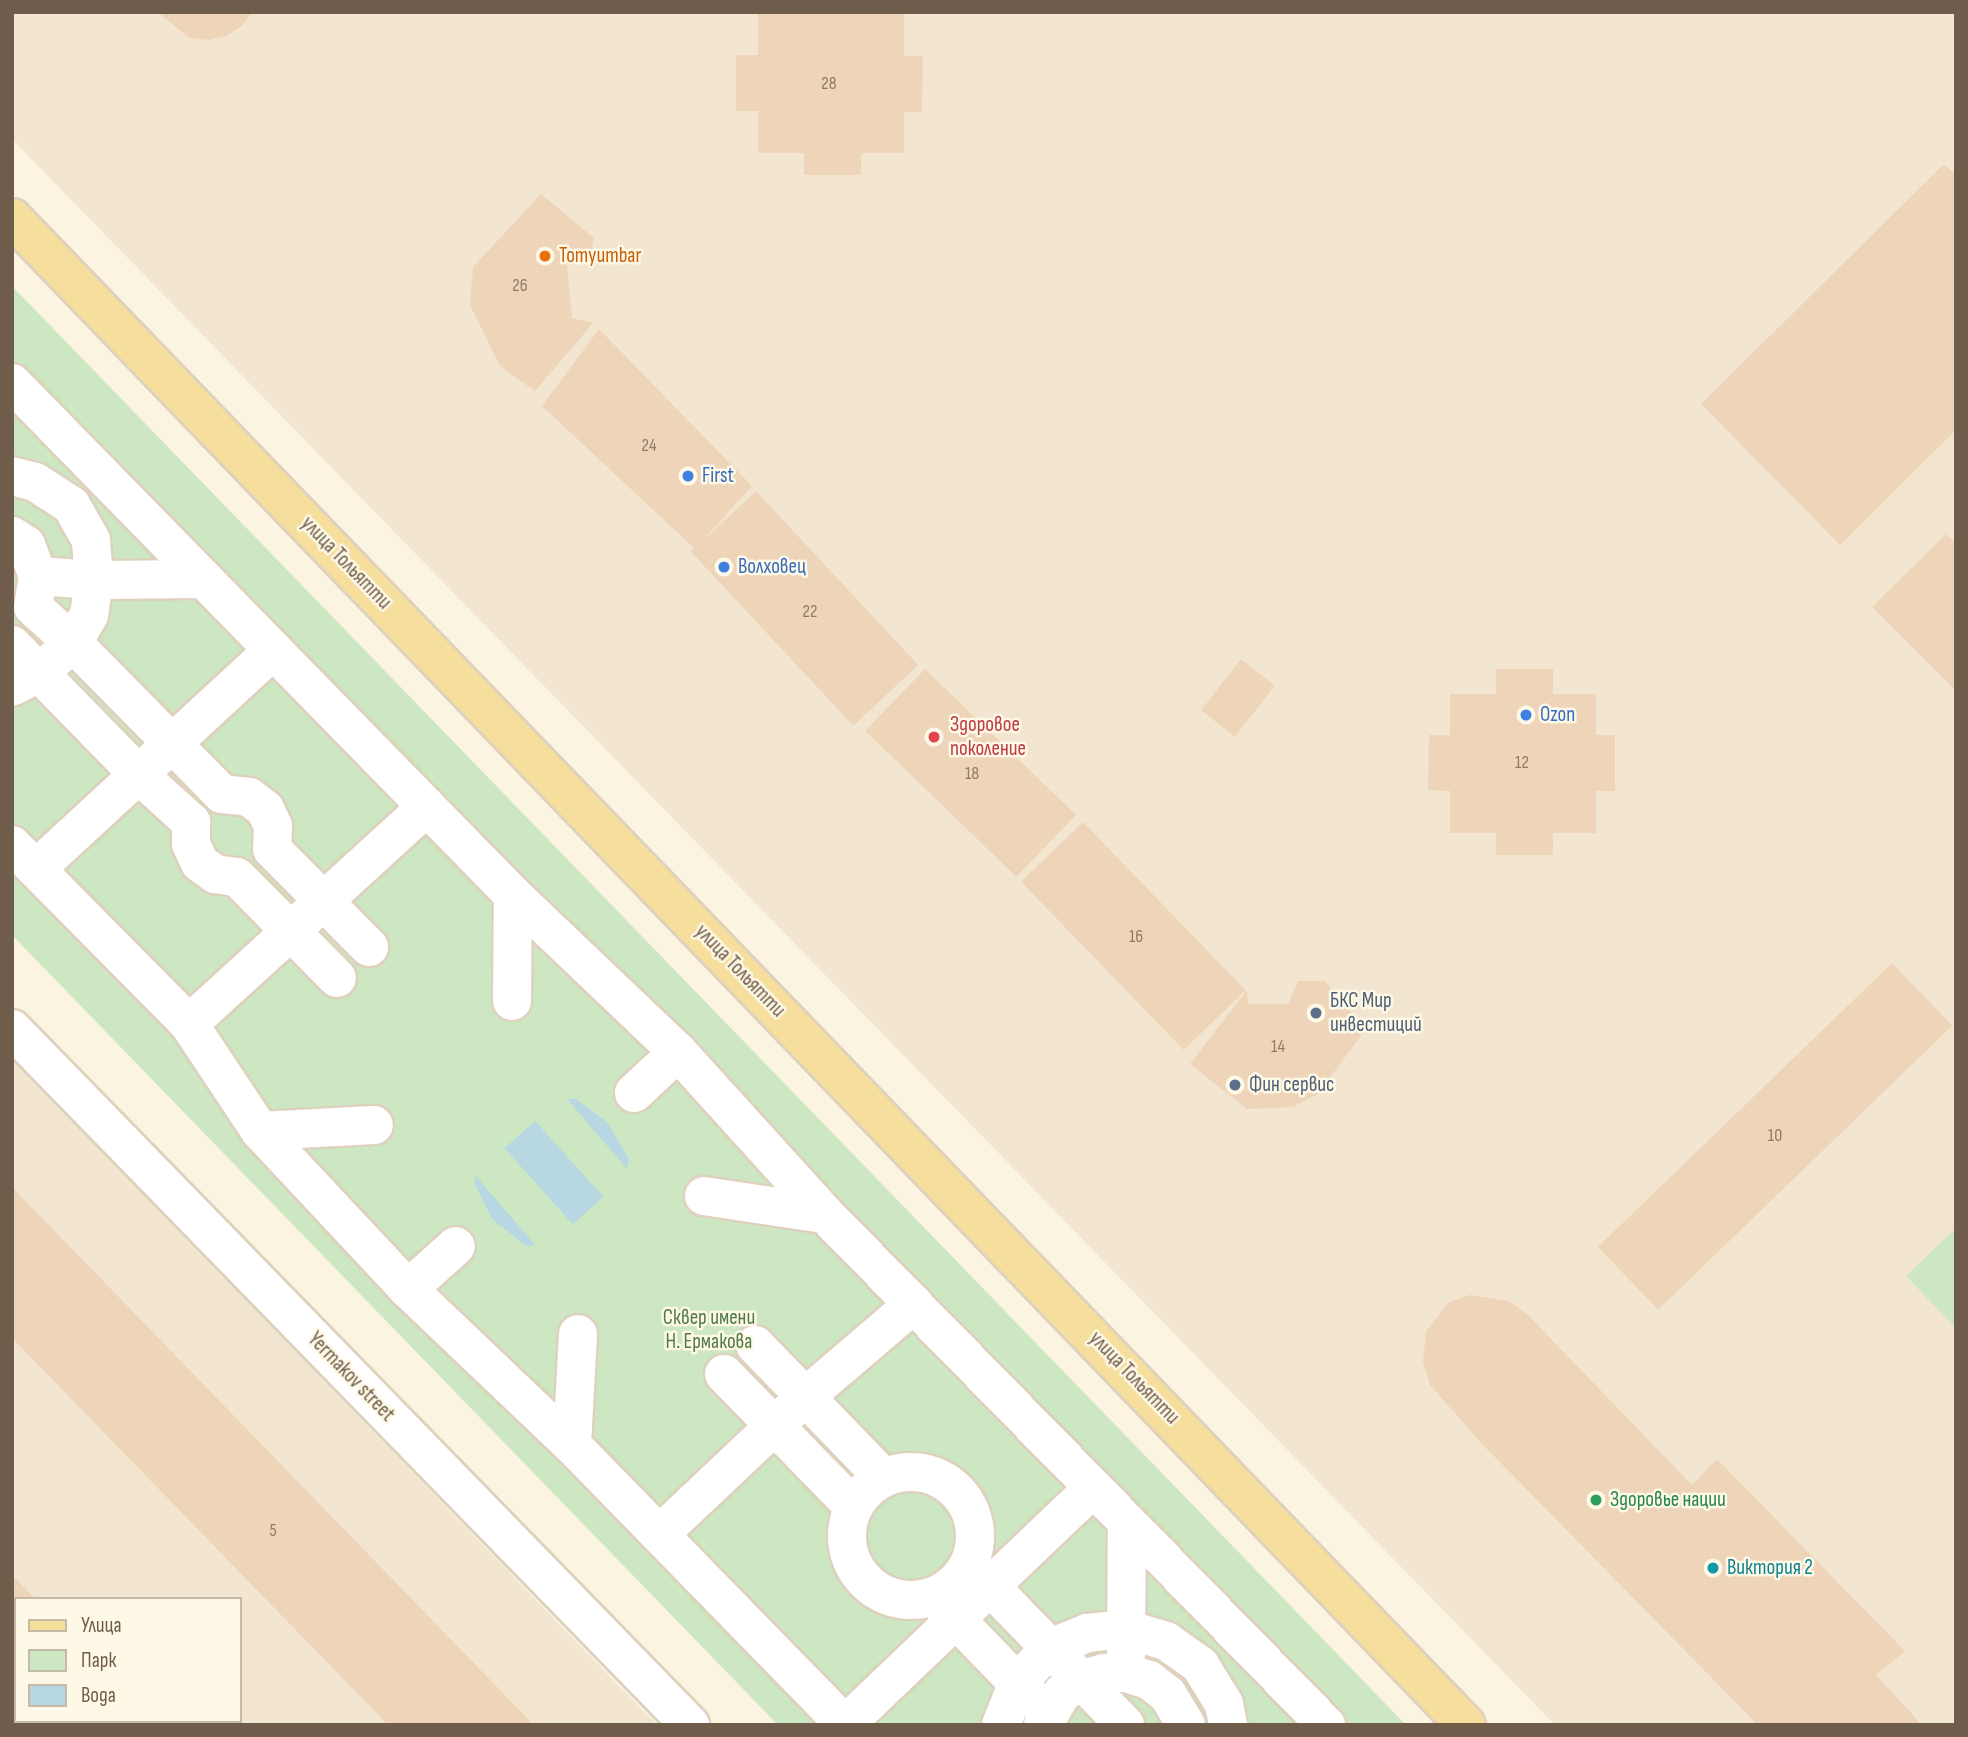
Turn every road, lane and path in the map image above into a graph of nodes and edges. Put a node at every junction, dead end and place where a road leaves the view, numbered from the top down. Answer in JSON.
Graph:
{"nodes":[{"id":1,"x":12,"y":218,"type":"edge"},
{"id":2,"x":12,"y":383,"type":"edge"},
{"id":3,"x":12,"y":476,"type":"edge"},
{"id":4,"x":12,"y":536,"type":"edge"},
{"id":5,"x":204,"y":579,"type":"junction"},
{"id":6,"x":94,"y":580,"type":"junction"},
{"id":7,"x":28,"y":603,"type":"edge"},
{"id":8,"x":73,"y":643,"type":"junction"},
{"id":9,"x":12,"y":645,"type":"edge"},
{"id":10,"x":274,"y":650,"type":"junction"},
{"id":11,"x":26,"y":680,"type":"edge"},
{"id":12,"x":171,"y":743,"type":"junction"},
{"id":13,"x":138,"y":774,"type":"junction"},
{"id":14,"x":222,"y":794,"type":"junction"},
{"id":15,"x":427,"y":807,"type":"junction"},
{"id":16,"x":191,"y":822,"type":"junction"},
{"id":17,"x":272,"y":849,"type":"junction"},
{"id":18,"x":24,"y":857,"type":"edge"},
{"id":19,"x":237,"y":877,"type":"junction"},
{"id":20,"x":513,"y":895,"type":"junction"},
{"id":21,"x":324,"y":901,"type":"junction"},
{"id":22,"x":291,"y":932,"type":"junction"},
{"id":23,"x":369,"y":947,"type":"dead end"},
{"id":24,"x":337,"y":978,"type":"dead end"},
{"id":25,"x":512,"y":1001,"type":"dead end"},
{"id":26,"x":189,"y":1024,"type":"junction"},
{"id":27,"x":12,"y":1029,"type":"edge"},
{"id":28,"x":678,"y":1052,"type":"junction"},
{"id":29,"x":634,"y":1093,"type":"dead end"},
{"id":30,"x":374,"y":1125,"type":"dead end"},
{"id":31,"x":260,"y":1132,"type":"junction"},
{"id":32,"x":704,"y":1196,"type":"dead end"},
{"id":33,"x":825,"y":1214,"type":"junction"},
{"id":34,"x":456,"y":1246,"type":"dead end"},
{"id":35,"x":408,"y":1289,"type":"junction"},
{"id":36,"x":914,"y":1304,"type":"junction"},
{"id":37,"x":578,"y":1334,"type":"dead end"},
{"id":38,"x":755,"y":1345,"type":"dead end"},
{"id":39,"x":724,"y":1374,"type":"dead end"},
{"id":40,"x":805,"y":1397,"type":"junction"},
{"id":41,"x":775,"y":1426,"type":"junction"},
{"id":42,"x":572,"y":1446,"type":"junction"},
{"id":43,"x":882,"y":1476,"type":"junction"},
{"id":44,"x":1093,"y":1488,"type":"junction"},
{"id":45,"x":852,"y":1506,"type":"junction"},
{"id":46,"x":1127,"y":1523,"type":"junction"},
{"id":47,"x":660,"y":1534,"type":"junction"},
{"id":48,"x":979,"y":1575,"type":"junction"},
{"id":49,"x":945,"y":1608,"type":"junction"},
{"id":50,"x":1126,"y":1629,"type":"junction"},
{"id":51,"x":1237,"y":1635,"type":"junction"},
{"id":52,"x":1050,"y":1648,"type":"junction"},
{"id":53,"x":1200,"y":1665,"type":"junction"},
{"id":54,"x":1126,"y":1673,"type":"junction"},
{"id":55,"x":1083,"y":1679,"type":"junction"},
{"id":56,"x":1017,"y":1682,"type":"junction"},
{"id":57,"x":1177,"y":1710,"type":"edge"},
{"id":58,"x":1049,"y":1721,"type":"edge"},
{"id":59,"x":690,"y":1725,"type":"edge"},
{"id":60,"x":1001,"y":1725,"type":"edge"},
{"id":61,"x":1125,"y":1725,"type":"edge"},
{"id":62,"x":1228,"y":1725,"type":"edge"},
{"id":63,"x":1326,"y":1725,"type":"edge"},
{"id":64,"x":1466,"y":1725,"type":"edge"}],
"edges":[{"from":1,"to":64,"type":"main road","name":"улица Тольятти"},
{"from":2,"to":5,"type":"street"},
{"from":3,"to":6,"type":"street"},
{"from":4,"to":7,"type":"street"},
{"from":5,"to":6,"type":"street"},
{"from":5,"to":10,"type":"street"},
{"from":6,"to":7,"type":"street"},
{"from":6,"to":8,"type":"street"},
{"from":7,"to":8,"type":"street"},
{"from":8,"to":11,"type":"street"},
{"from":8,"to":12,"type":"street"},
{"from":9,"to":11,"type":"street"},
{"from":10,"to":12,"type":"street"},
{"from":10,"to":15,"type":"street"},
{"from":11,"to":13,"type":"street"},
{"from":12,"to":13,"type":"street"},
{"from":12,"to":14,"type":"street"},
{"from":13,"to":16,"type":"street"},
{"from":13,"to":18,"type":"street"},
{"from":14,"to":16,"type":"street"},
{"from":14,"to":17,"type":"street"},
{"from":15,"to":20,"type":"street"},
{"from":15,"to":21,"type":"street"},
{"from":16,"to":19,"type":"street"},
{"from":17,"to":19,"type":"street"},
{"from":17,"to":21,"type":"street"},
{"from":18,"to":26,"type":"street"},
{"from":19,"to":22,"type":"street"},
{"from":20,"to":25,"type":"street"},
{"from":20,"to":28,"type":"street"},
{"from":21,"to":22,"type":"street"},
{"from":21,"to":23,"type":"street"},
{"from":22,"to":24,"type":"street"},
{"from":22,"to":26,"type":"street"},
{"from":26,"to":31,"type":"street"},
{"from":27,"to":59,"type":"street","name":"Yermakov street"},
{"from":28,"to":29,"type":"street"},
{"from":28,"to":33,"type":"street"},
{"from":30,"to":31,"type":"street"},
{"from":31,"to":35,"type":"street"},
{"from":32,"to":33,"type":"street"},
{"from":33,"to":36,"type":"street"},
{"from":34,"to":35,"type":"street"},
{"from":35,"to":42,"type":"street"},
{"from":36,"to":40,"type":"street"},
{"from":36,"to":44,"type":"street"},
{"from":37,"to":42,"type":"street"},
{"from":38,"to":40,"type":"street"},
{"from":39,"to":41,"type":"street"},
{"from":40,"to":41,"type":"street"},
{"from":40,"to":43,"type":"street"},
{"from":41,"to":45,"type":"street"},
{"from":41,"to":47,"type":"street"},
{"from":42,"to":47,"type":"street"},
{"from":43,"to":45,"type":"street"},
{"from":43,"to":48,"type":"street"},
{"from":44,"to":46,"type":"street"},
{"from":44,"to":48,"type":"street"},
{"from":45,"to":49,"type":"street"},
{"from":46,"to":50,"type":"street"},
{"from":46,"to":51,"type":"street"},
{"from":47,"to":49,"type":"street"},
{"from":48,"to":49,"type":"street"},
{"from":48,"to":52,"type":"street"},
{"from":49,"to":56,"type":"street"},
{"from":50,"to":52,"type":"street"},
{"from":50,"to":53,"type":"street"},
{"from":50,"to":54,"type":"street"},
{"from":51,"to":53,"type":"street"},
{"from":51,"to":63,"type":"street"},
{"from":52,"to":55,"type":"street"},
{"from":52,"to":56,"type":"street"},
{"from":53,"to":57,"type":"street"},
{"from":53,"to":62,"type":"street"},
{"from":54,"to":55,"type":"street"},
{"from":54,"to":57,"type":"street"},
{"from":55,"to":58,"type":"street"},
{"from":55,"to":61,"type":"street"},
{"from":56,"to":58,"type":"street"},
{"from":56,"to":60,"type":"street"}]}
